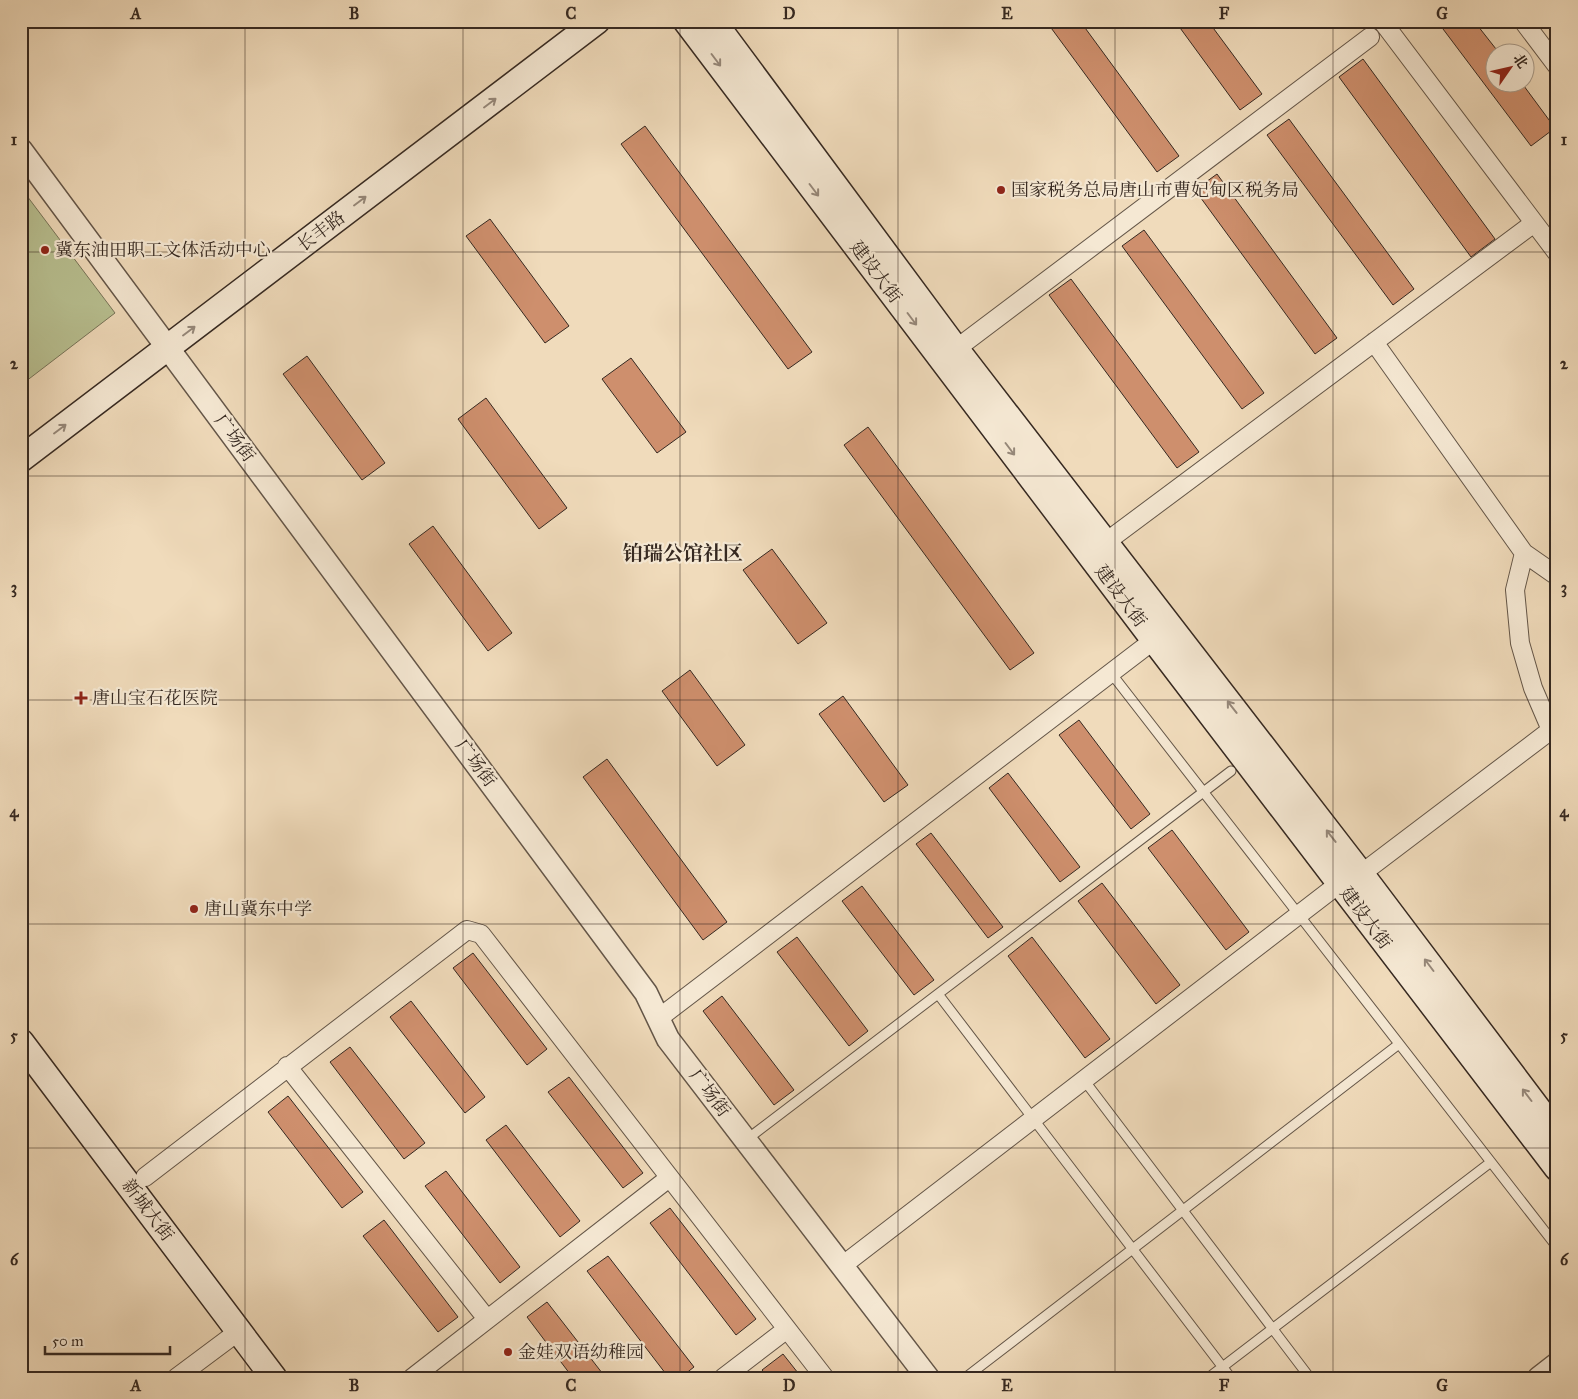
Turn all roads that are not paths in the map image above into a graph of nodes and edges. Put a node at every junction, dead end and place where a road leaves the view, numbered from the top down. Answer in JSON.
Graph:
{"nodes":[{"id":1,"x":569,"y":21,"type":"edge"},
{"id":2,"x":597,"y":21,"type":"edge"},
{"id":3,"x":686,"y":21,"type":"edge"},
{"id":4,"x":713,"y":21,"type":"edge"},
{"id":5,"x":1382,"y":21,"type":"edge"},
{"id":6,"x":1523,"y":21,"type":"edge"},
{"id":7,"x":1370,"y":37,"type":"dead end"},
{"id":8,"x":1557,"y":66,"type":"edge"},
{"id":9,"x":21,"y":150,"type":"edge"},
{"id":10,"x":1534,"y":223,"type":"junction"},
{"id":11,"x":1557,"y":253,"type":"edge"},
{"id":12,"x":163,"y":340,"type":"junction"},
{"id":13,"x":1374,"y":342,"type":"junction"},
{"id":14,"x":956,"y":349,"type":"junction"},
{"id":15,"x":21,"y":438,"type":"edge"},
{"id":16,"x":21,"y":459,"type":"edge"},
{"id":17,"x":1106,"y":542,"type":"junction"},
{"id":18,"x":1524,"y":553,"type":"junction"},
{"id":19,"x":1557,"y":576,"type":"edge"},
{"id":20,"x":1154,"y":640,"type":"junction"},
{"id":21,"x":1111,"y":673,"type":"junction"},
{"id":22,"x":1554,"y":732,"type":"edge"},
{"id":23,"x":1232,"y":771,"type":"dead end"},
{"id":24,"x":1204,"y":792,"type":"junction"},
{"id":25,"x":1350,"y":879,"type":"junction"},
{"id":26,"x":1299,"y":914,"type":"junction"},
{"id":27,"x":938,"y":994,"type":"junction"},
{"id":28,"x":659,"y":1018,"type":"junction"},
{"id":29,"x":21,"y":1042,"type":"edge"},
{"id":30,"x":1399,"y":1044,"type":"junction"},
{"id":31,"x":287,"y":1066,"type":"junction"},
{"id":32,"x":1084,"y":1080,"type":"junction"},
{"id":33,"x":1033,"y":1119,"type":"junction"},
{"id":34,"x":1557,"y":1134,"type":"edge"},
{"id":35,"x":746,"y":1140,"type":"junction"},
{"id":36,"x":1491,"y":1162,"type":"junction"},
{"id":37,"x":1557,"y":1168,"type":"edge"},
{"id":38,"x":145,"y":1177,"type":"dead end"},
{"id":39,"x":669,"y":1178,"type":"junction"},
{"id":40,"x":1183,"y":1211,"type":"junction"},
{"id":41,"x":1557,"y":1247,"type":"edge"},
{"id":42,"x":1133,"y":1249,"type":"junction"},
{"id":43,"x":842,"y":1266,"type":"junction"},
{"id":44,"x":487,"y":1320,"type":"junction"},
{"id":45,"x":787,"y":1329,"type":"junction"},
{"id":46,"x":1272,"y":1329,"type":"junction"},
{"id":47,"x":239,"y":1331,"type":"junction"},
{"id":48,"x":1557,"y":1364,"type":"edge"},
{"id":49,"x":1223,"y":1367,"type":"junction"},
{"id":50,"x":176,"y":1378,"type":"edge"},
{"id":51,"x":274,"y":1378,"type":"edge"},
{"id":52,"x":412,"y":1378,"type":"edge"},
{"id":53,"x":723,"y":1378,"type":"edge"},
{"id":54,"x":825,"y":1378,"type":"edge"},
{"id":55,"x":928,"y":1378,"type":"edge"},
{"id":56,"x":965,"y":1378,"type":"edge"},
{"id":57,"x":1208,"y":1378,"type":"edge"},
{"id":58,"x":1231,"y":1378,"type":"edge"},
{"id":59,"x":1310,"y":1378,"type":"edge"},
{"id":60,"x":1539,"y":1378,"type":"edge"}],
"edges":[{"from":1,"to":12,"type":"main road"},
{"from":12,"to":2,"type":"main road","name":"长丰路","one_way":true},
{"from":3,"to":20,"type":"main road","name":"建设大街","one_way":true},
{"from":4,"to":14,"type":"main road","name":"建设大街"},
{"from":5,"to":10,"type":"street"},
{"from":6,"to":8,"type":"street"},
{"from":7,"to":14,"type":"street"},
{"from":9,"to":12,"type":"street","name":"广场街"},
{"from":10,"to":11,"type":"street"},
{"from":10,"to":13,"type":"street"},
{"from":12,"to":15,"type":"main road"},
{"from":16,"to":12,"type":"main road","name":"长丰路","one_way":true},
{"from":12,"to":28,"type":"street","name":"广场街"},
{"from":13,"to":17,"type":"street"},
{"from":13,"to":18,"type":"street"},
{"from":14,"to":17,"type":"main road","name":"建设大街"},
{"from":25,"to":17,"type":"main road","name":"建设大街","one_way":true},
{"from":18,"to":19,"type":"street"},
{"from":18,"to":22,"type":"street"},
{"from":20,"to":21,"type":"street"},
{"from":20,"to":25,"type":"main road","name":"建设大街"},
{"from":21,"to":24,"type":"lane"},
{"from":21,"to":28,"type":"street"},
{"from":22,"to":25,"type":"street"},
{"from":23,"to":24,"type":"lane"},
{"from":24,"to":26,"type":"lane"},
{"from":24,"to":27,"type":"lane"},
{"from":25,"to":26,"type":"street"},
{"from":34,"to":25,"type":"main road","name":"建设大街","one_way":true},
{"from":25,"to":37,"type":"main road","name":"建设大街"},
{"from":26,"to":30,"type":"lane"},
{"from":26,"to":32,"type":"street"},
{"from":27,"to":33,"type":"lane"},
{"from":27,"to":35,"type":"lane"},
{"from":28,"to":35,"type":"street","name":"广场街"},
{"from":29,"to":47,"type":"main road","name":"新城大街"},
{"from":30,"to":36,"type":"lane"},
{"from":30,"to":40,"type":"lane"},
{"from":31,"to":38,"type":"street"},
{"from":31,"to":39,"type":"street"},
{"from":31,"to":44,"type":"street"},
{"from":32,"to":33,"type":"street"},
{"from":32,"to":40,"type":"lane"},
{"from":33,"to":42,"type":"lane"},
{"from":33,"to":43,"type":"street"},
{"from":35,"to":43,"type":"street","name":"广场街"},
{"from":36,"to":41,"type":"lane"},
{"from":36,"to":46,"type":"lane"},
{"from":39,"to":44,"type":"street"},
{"from":39,"to":45,"type":"street"},
{"from":40,"to":42,"type":"lane"},
{"from":40,"to":46,"type":"lane"},
{"from":42,"to":49,"type":"lane"},
{"from":42,"to":56,"type":"lane"},
{"from":43,"to":55,"type":"street","name":"广场街"},
{"from":44,"to":52,"type":"street"},
{"from":45,"to":53,"type":"street"},
{"from":45,"to":54,"type":"street"},
{"from":46,"to":49,"type":"lane"},
{"from":46,"to":59,"type":"lane"},
{"from":47,"to":50,"type":"street"},
{"from":47,"to":51,"type":"main road","name":"新城大街"},
{"from":48,"to":60,"type":"street"},
{"from":49,"to":57,"type":"lane"},
{"from":49,"to":58,"type":"lane"}]}
